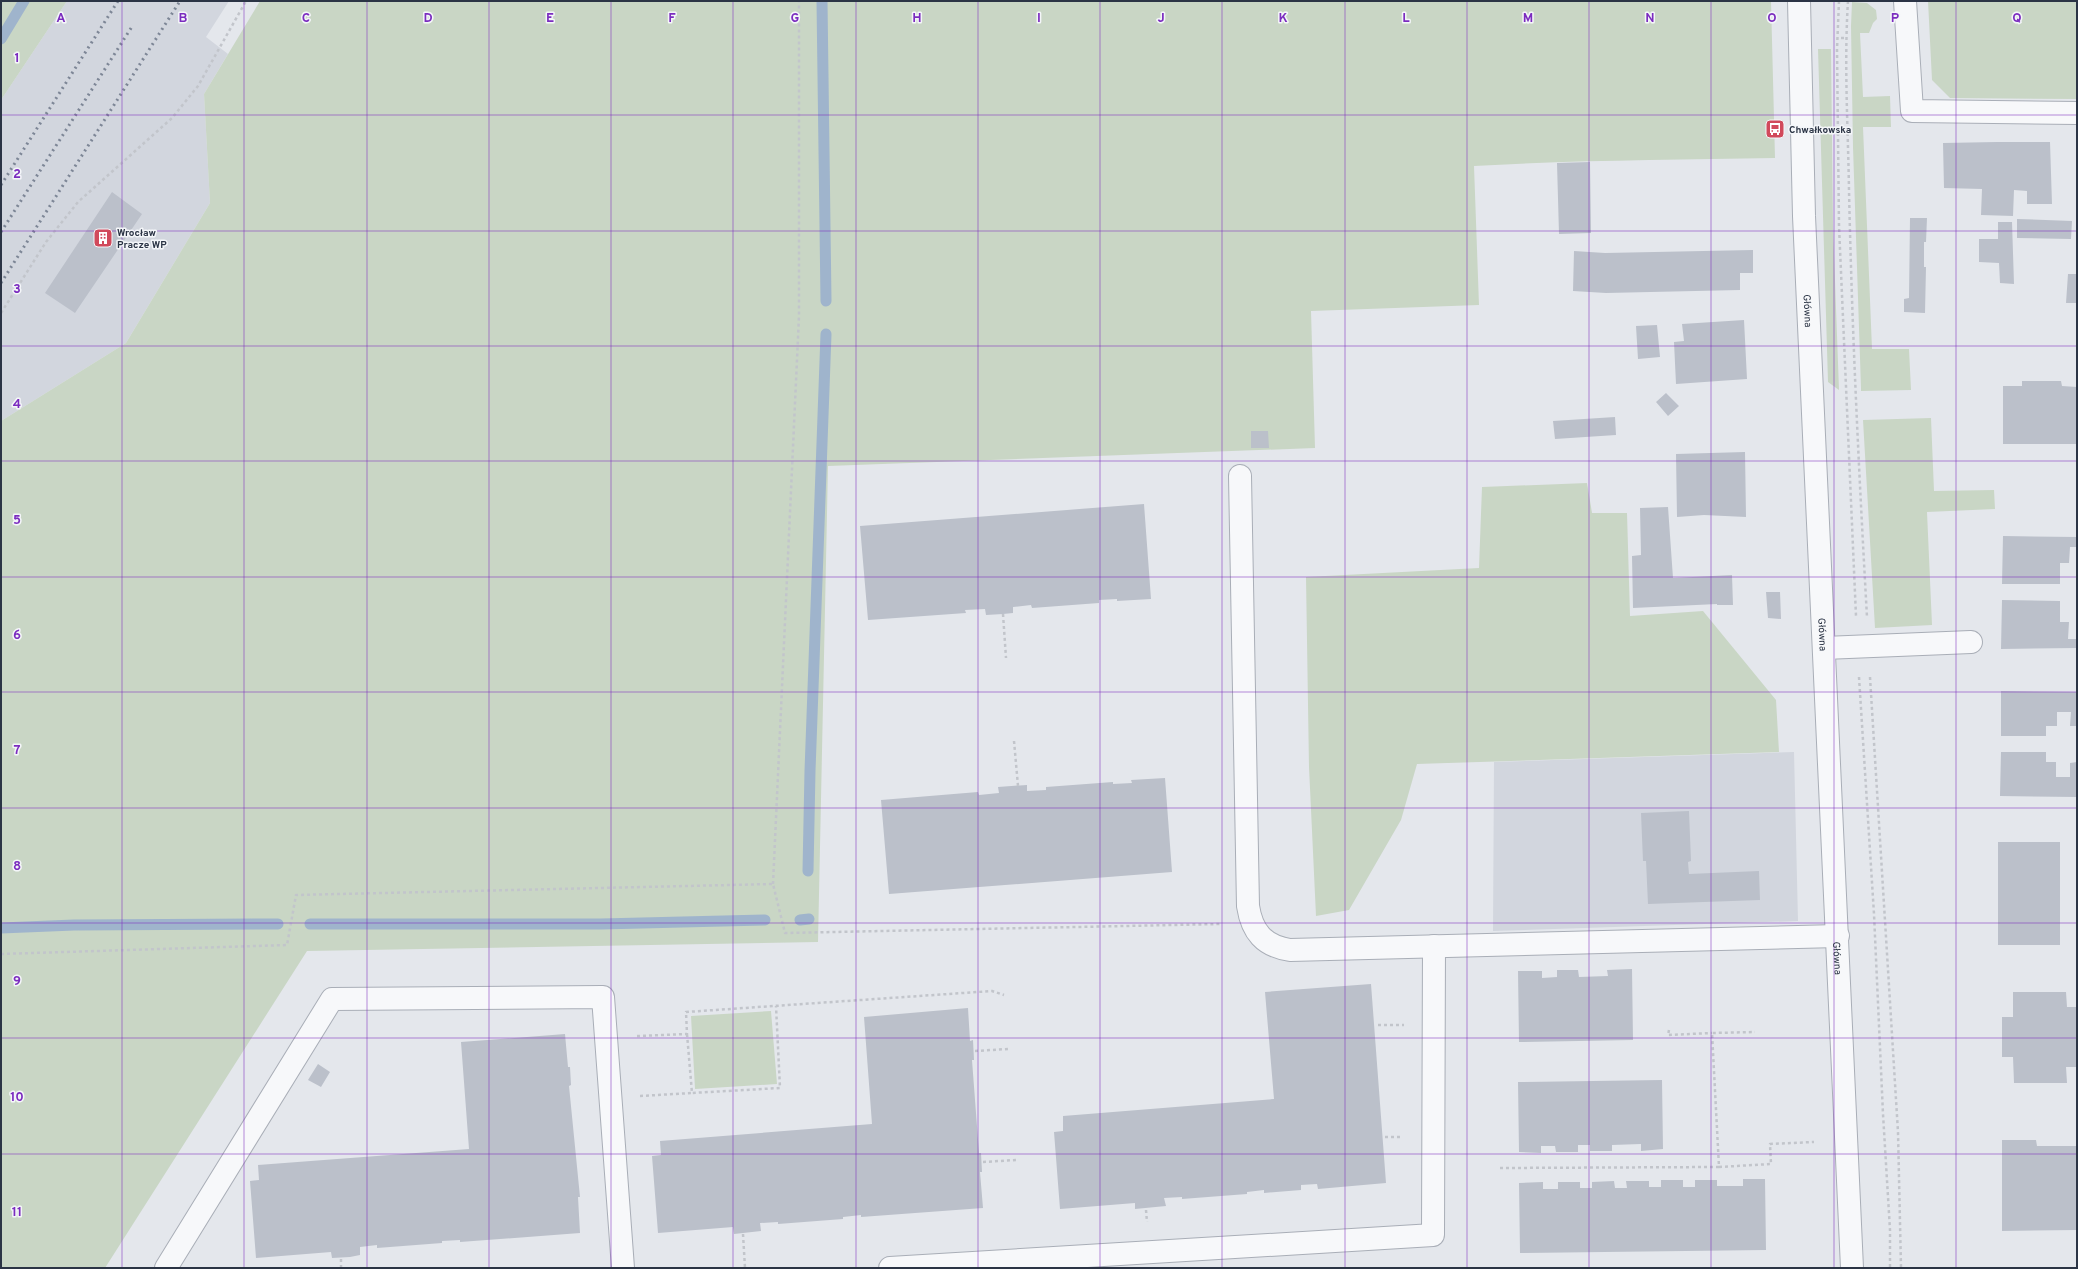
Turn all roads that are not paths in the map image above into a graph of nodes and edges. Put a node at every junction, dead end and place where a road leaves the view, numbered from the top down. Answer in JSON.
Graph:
{"nodes":[{"id":1,"x":1799,"y":1,"type":"edge"},
{"id":2,"x":1905,"y":1,"type":"edge"},
{"id":3,"x":2077,"y":113,"type":"edge"},
{"id":4,"x":1240,"y":476,"type":"dead end"},
{"id":5,"x":1971,"y":642,"type":"dead end"},
{"id":6,"x":1824,"y":648,"type":"junction"},
{"id":7,"x":1838,"y":936,"type":"junction"},
{"id":8,"x":1434,"y":946,"type":"junction"},
{"id":9,"x":166,"y":1268,"type":"edge"},
{"id":10,"x":623,"y":1268,"type":"edge"},
{"id":11,"x":890,"y":1268,"type":"edge"},
{"id":12,"x":1852,"y":1268,"type":"edge"}],
"edges":[{"from":1,"to":6,"type":"street","name":"Główna"},
{"from":2,"to":3,"type":"street"},
{"from":4,"to":8,"type":"street"},
{"from":5,"to":6,"type":"street"},
{"from":6,"to":7,"type":"street","name":"Główna"},
{"from":7,"to":8,"type":"street"},
{"from":7,"to":12,"type":"street","name":"Główna"},
{"from":8,"to":11,"type":"street"},
{"from":9,"to":10,"type":"street"}]}
